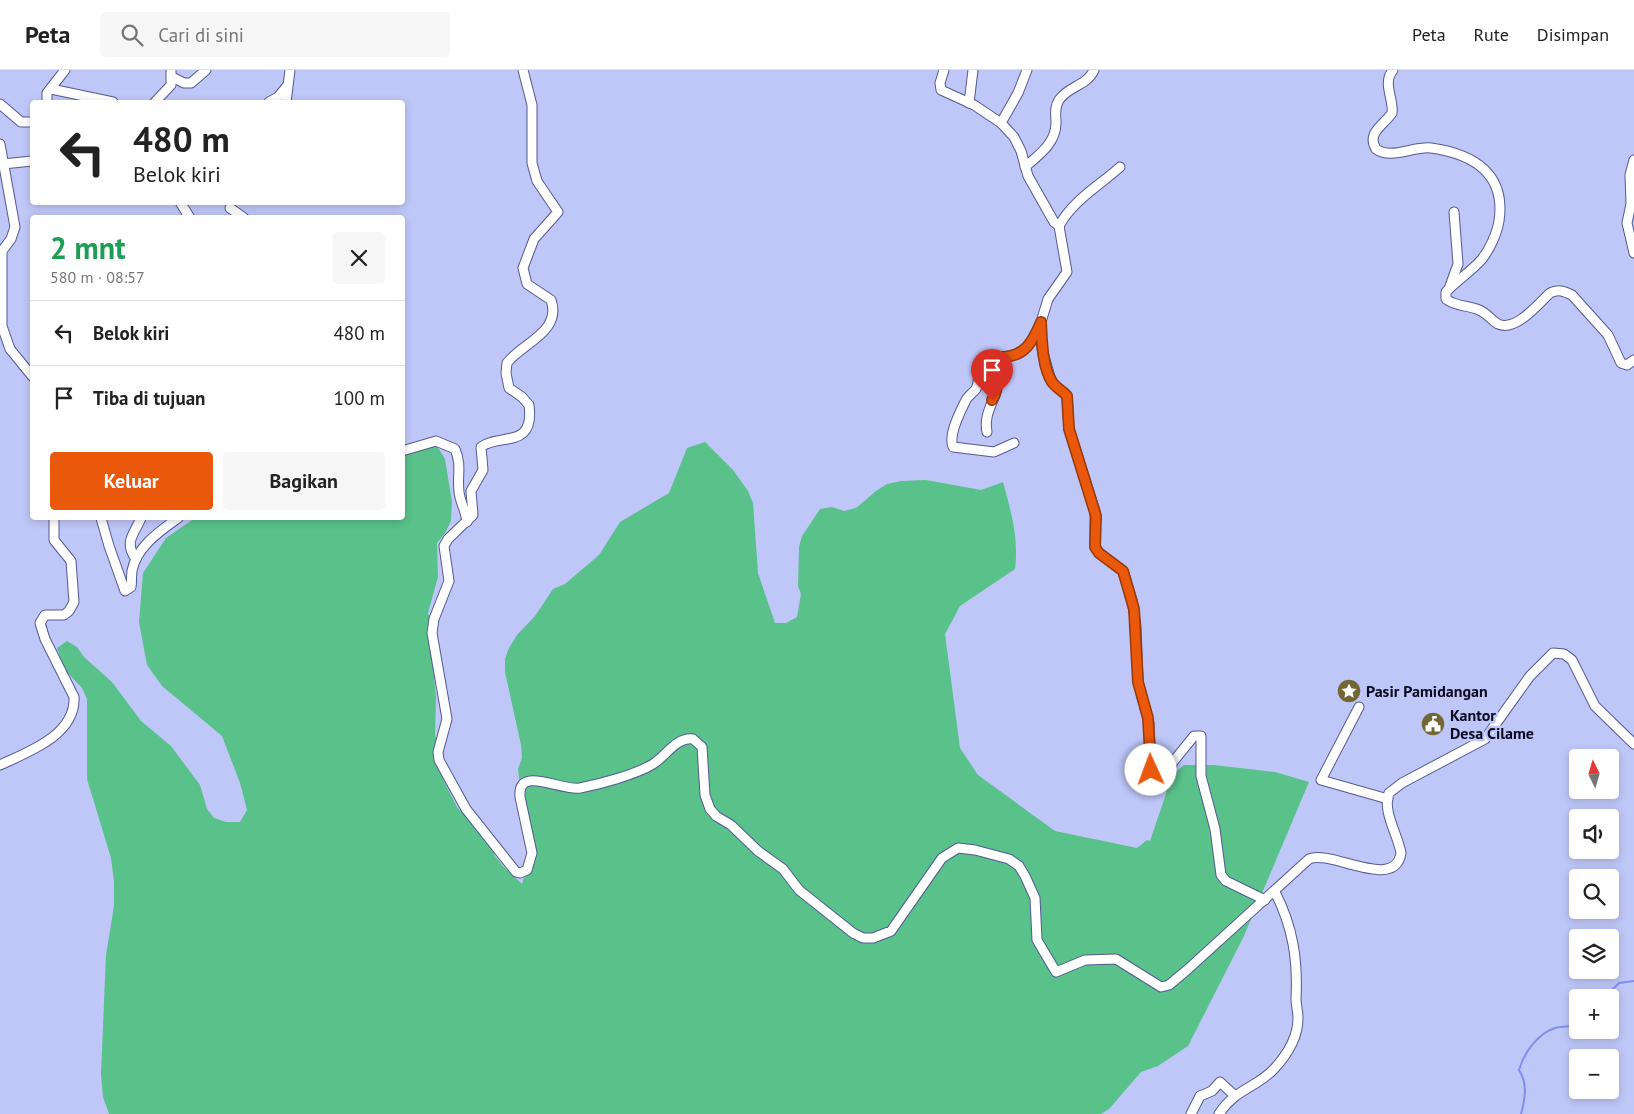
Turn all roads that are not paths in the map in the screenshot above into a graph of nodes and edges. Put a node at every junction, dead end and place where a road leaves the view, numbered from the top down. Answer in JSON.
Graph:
{"nodes":[{"id":1,"x":65,"y":70,"type":"edge"},
{"id":2,"x":206,"y":70,"type":"edge"},
{"id":3,"x":290,"y":70,"type":"edge"},
{"id":4,"x":523,"y":70,"type":"edge"},
{"id":5,"x":944,"y":70,"type":"edge"},
{"id":6,"x":973,"y":70,"type":"edge"},
{"id":7,"x":1027,"y":70,"type":"edge"},
{"id":8,"x":1094,"y":70,"type":"edge"},
{"id":9,"x":1393,"y":70,"type":"edge"},
{"id":10,"x":172,"y":74,"type":"edge"},
{"id":11,"x":287,"y":86,"type":"junction"},
{"id":12,"x":51,"y":89,"type":"junction"},
{"id":13,"x":47,"y":100,"type":"edge"},
{"id":14,"x":103,"y":100,"type":"edge"},
{"id":15,"x":157,"y":100,"type":"edge"},
{"id":16,"x":273,"y":100,"type":"edge"},
{"id":17,"x":286,"y":100,"type":"edge"},
{"id":18,"x":969,"y":103,"type":"junction"},
{"id":19,"x":0,"y":104,"type":"edge"},
{"id":20,"x":30,"y":122,"type":"edge"},
{"id":21,"x":1001,"y":123,"type":"junction"},
{"id":22,"x":0,"y":144,"type":"edge"},
{"id":23,"x":1634,"y":160,"type":"edge"},
{"id":24,"x":30,"y":161,"type":"edge"},
{"id":25,"x":3,"y":164,"type":"junction"},
{"id":26,"x":1025,"y":167,"type":"junction"},
{"id":27,"x":1120,"y":167,"type":"dead end"},
{"id":28,"x":230,"y":208,"type":"dead end"},
{"id":29,"x":1454,"y":212,"type":"dead end"},
{"id":30,"x":240,"y":215,"type":"edge"},
{"id":31,"x":1059,"y":226,"type":"junction"},
{"id":32,"x":1,"y":250,"type":"edge"},
{"id":33,"x":1634,"y":252,"type":"edge"},
{"id":34,"x":1449,"y":288,"type":"junction"},
{"id":35,"x":1,"y":304,"type":"edge"},
{"id":36,"x":1041,"y":322,"type":"junction"},
{"id":37,"x":1002,"y":357,"type":"junction"},
{"id":38,"x":1634,"y":360,"type":"edge"},
{"id":39,"x":30,"y":373,"type":"edge"},
{"id":40,"x":987,"y":432,"type":"dead end"},
{"id":41,"x":1014,"y":443,"type":"dead end"},
{"id":42,"x":405,"y":450,"type":"edge"},
{"id":43,"x":54,"y":520,"type":"edge"},
{"id":44,"x":102,"y":520,"type":"edge"},
{"id":45,"x":140,"y":520,"type":"edge"},
{"id":46,"x":175,"y":520,"type":"edge"},
{"id":47,"x":467,"y":522,"type":"junction"},
{"id":48,"x":136,"y":559,"type":"junction"},
{"id":49,"x":1359,"y":707,"type":"dead end"},
{"id":50,"x":1634,"y":744,"type":"edge"},
{"id":51,"x":0,"y":765,"type":"edge"},
{"id":52,"x":1388,"y":799,"type":"junction"},
{"id":53,"x":1275,"y":892,"type":"junction"},
{"id":54,"x":1265,"y":900,"type":"junction"},
{"id":55,"x":1234,"y":1095,"type":"junction"},
{"id":56,"x":1190,"y":1114,"type":"edge"},
{"id":57,"x":1219,"y":1114,"type":"edge"}],
"edges":[{"from":1,"to":12,"type":"street"},
{"from":2,"to":10,"type":"street"},
{"from":3,"to":11,"type":"street"},
{"from":4,"to":47,"type":"street"},
{"from":5,"to":18,"type":"street"},
{"from":6,"to":18,"type":"street"},
{"from":7,"to":21,"type":"street"},
{"from":8,"to":26,"type":"street"},
{"from":9,"to":34,"type":"street"},
{"from":10,"to":15,"type":"street"},
{"from":11,"to":16,"type":"street"},
{"from":11,"to":17,"type":"street"},
{"from":12,"to":13,"type":"street"},
{"from":12,"to":14,"type":"street"},
{"from":18,"to":21,"type":"street"},
{"from":19,"to":20,"type":"street"},
{"from":21,"to":26,"type":"street"},
{"from":22,"to":25,"type":"street"},
{"from":23,"to":33,"type":"street"},
{"from":24,"to":25,"type":"street"},
{"from":25,"to":32,"type":"street"},
{"from":26,"to":31,"type":"street"},
{"from":27,"to":31,"type":"street"},
{"from":28,"to":30,"type":"street"},
{"from":29,"to":34,"type":"street"},
{"from":31,"to":36,"type":"street"},
{"from":32,"to":35,"type":"street"},
{"from":34,"to":38,"type":"street"},
{"from":35,"to":39,"type":"street"},
{"from":36,"to":37,"type":"street"},
{"from":36,"to":54,"type":"street"},
{"from":37,"to":40,"type":"street"},
{"from":37,"to":41,"type":"street"},
{"from":42,"to":47,"type":"street"},
{"from":43,"to":51,"type":"street"},
{"from":44,"to":48,"type":"street"},
{"from":45,"to":48,"type":"street"},
{"from":46,"to":48,"type":"street"},
{"from":47,"to":54,"type":"street"},
{"from":49,"to":52,"type":"street"},
{"from":50,"to":52,"type":"street"},
{"from":52,"to":53,"type":"street"},
{"from":53,"to":54,"type":"street"},
{"from":53,"to":55,"type":"street"},
{"from":55,"to":56,"type":"street"},
{"from":55,"to":57,"type":"street"}]}
